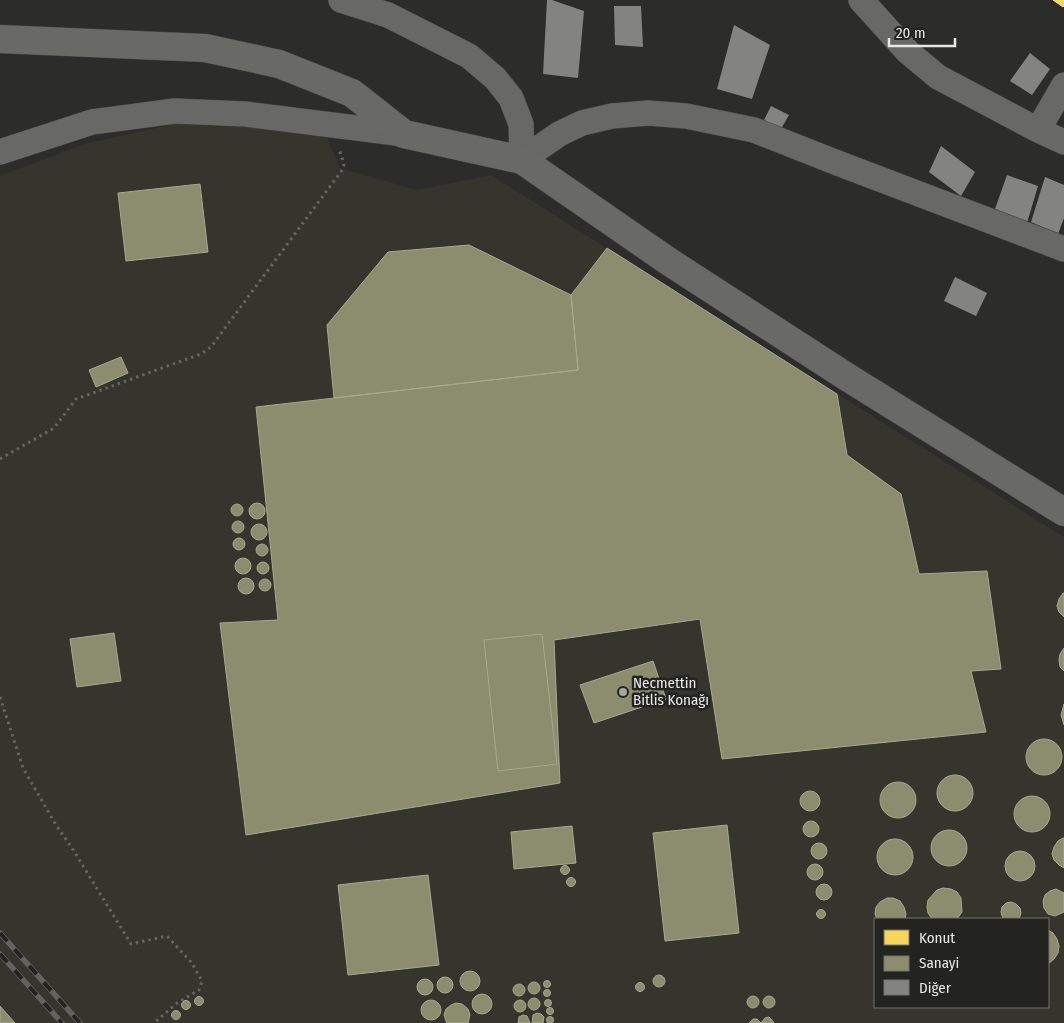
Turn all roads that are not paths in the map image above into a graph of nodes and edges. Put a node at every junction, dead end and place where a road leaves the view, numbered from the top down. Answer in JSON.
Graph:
{"nodes":[{"id":1,"x":341,"y":0,"type":"edge"},
{"id":2,"x":861,"y":0,"type":"edge"},
{"id":3,"x":0,"y":39,"type":"edge"},
{"id":4,"x":1064,"y":85,"type":"edge"},
{"id":5,"x":1038,"y":130,"type":"junction"},
{"id":6,"x":404,"y":134,"type":"junction"},
{"id":7,"x":1064,"y":142,"type":"edge"},
{"id":8,"x":0,"y":152,"type":"edge"},
{"id":9,"x":522,"y":160,"type":"junction"},
{"id":10,"x":1064,"y":249,"type":"edge"},
{"id":11,"x":1064,"y":512,"type":"edge"}],
"edges":[{"from":1,"to":9,"type":"street"},
{"from":2,"to":5,"type":"street"},
{"from":3,"to":6,"type":"main road"},
{"from":4,"to":5,"type":"street"},
{"from":5,"to":7,"type":"street"},
{"from":6,"to":8,"type":"street"},
{"from":6,"to":9,"type":"main road"},
{"from":9,"to":10,"type":"street"},
{"from":9,"to":11,"type":"main road"}]}
